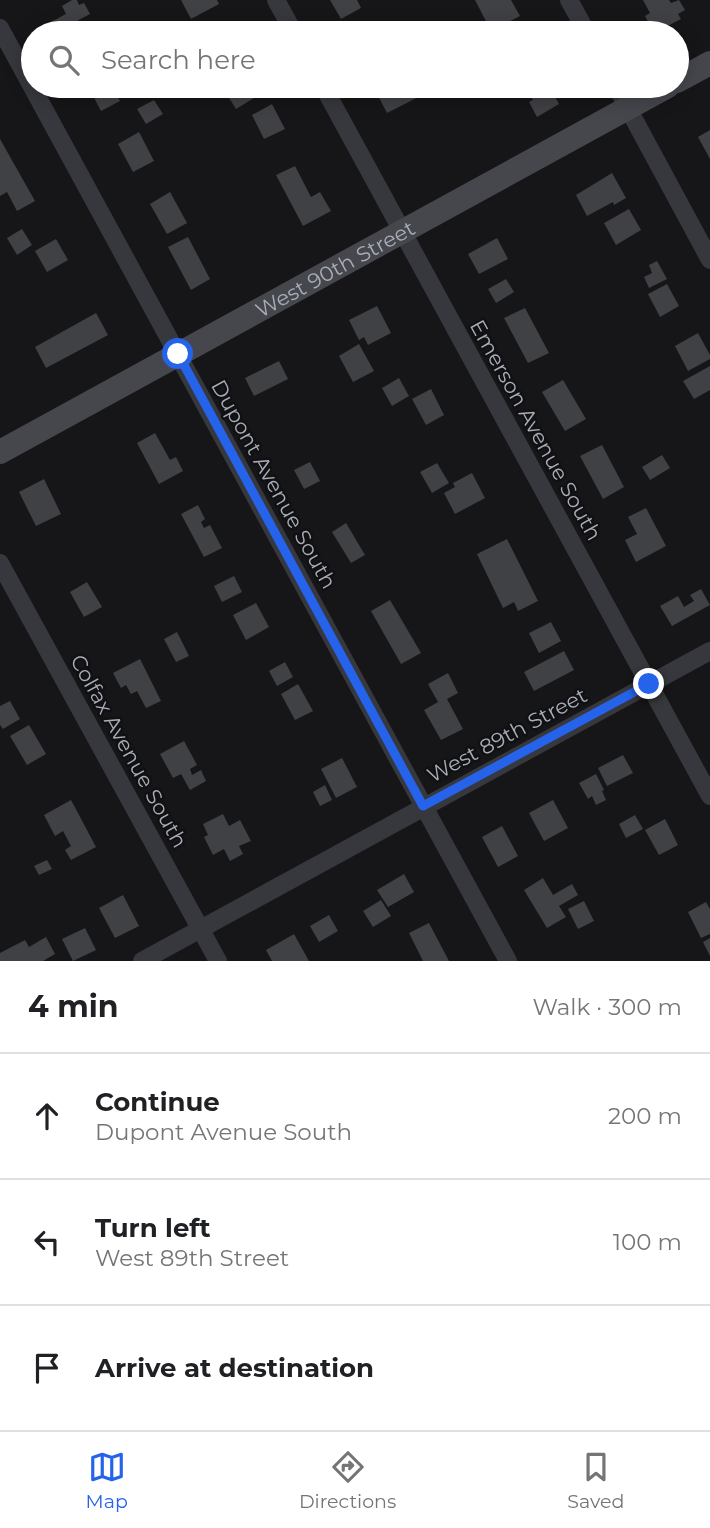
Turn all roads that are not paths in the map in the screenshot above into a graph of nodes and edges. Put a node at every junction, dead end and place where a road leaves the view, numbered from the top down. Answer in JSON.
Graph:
{"nodes":[{"id":1,"x":276,"y":0,"type":"edge"},
{"id":2,"x":569,"y":0,"type":"edge"},
{"id":3,"x":287,"y":21,"type":"edge"},
{"id":4,"x":580,"y":21,"type":"edge"},
{"id":5,"x":0,"y":28,"type":"edge"},
{"id":6,"x":710,"y":63,"type":"edge"},
{"id":7,"x":21,"y":66,"type":"edge"},
{"id":8,"x":689,"y":74,"type":"edge"},
{"id":9,"x":38,"y":98,"type":"edge"},
{"id":10,"x":329,"y":98,"type":"edge"},
{"id":11,"x":623,"y":98,"type":"edge"},
{"id":12,"x":646,"y":98,"type":"edge"},
{"id":13,"x":628,"y":108,"type":"junction"},
{"id":14,"x":402,"y":232,"type":"junction"},
{"id":15,"x":710,"y":260,"type":"edge"},
{"id":16,"x":178,"y":354,"type":"junction"},
{"id":17,"x":0,"y":452,"type":"edge"},
{"id":18,"x":0,"y":563,"type":"edge"},
{"id":19,"x":710,"y":651,"type":"edge"},
{"id":20,"x":649,"y":684,"type":"junction"},
{"id":21,"x":710,"y":796,"type":"edge"},
{"id":22,"x":423,"y":806,"type":"junction"},
{"id":23,"x":200,"y":928,"type":"junction"},
{"id":24,"x":142,"y":961,"type":"edge"},
{"id":25,"x":218,"y":961,"type":"edge"},
{"id":26,"x":508,"y":961,"type":"edge"}],
"edges":[{"from":1,"to":3,"type":"street"},
{"from":2,"to":4,"type":"street"},
{"from":5,"to":7,"type":"street","name":"Dupont Avenue South"},
{"from":6,"to":8,"type":"street"},
{"from":9,"to":16,"type":"street","name":"Dupont Avenue South"},
{"from":10,"to":14,"type":"street","name":"Emerson Avenue South"},
{"from":11,"to":13,"type":"street"},
{"from":12,"to":13,"type":"street","name":"West 90th Street"},
{"from":13,"to":14,"type":"street","name":"West 90th Street"},
{"from":13,"to":15,"type":"street"},
{"from":14,"to":16,"type":"street","name":"West 90th Street"},
{"from":14,"to":20,"type":"street","name":"Emerson Avenue South"},
{"from":16,"to":17,"type":"street","name":"West 90th Street"},
{"from":16,"to":22,"type":"street","name":"Dupont Avenue South"},
{"from":18,"to":23,"type":"street","name":"Colfax Avenue South"},
{"from":19,"to":20,"type":"street","name":"West 89th Street"},
{"from":20,"to":21,"type":"street","name":"Emerson Avenue South"},
{"from":20,"to":22,"type":"street","name":"West 89th Street"},
{"from":22,"to":23,"type":"street","name":"West 89th Street"},
{"from":22,"to":26,"type":"street","name":"Dupont Avenue South"},
{"from":23,"to":24,"type":"street","name":"West 89th Street"},
{"from":23,"to":25,"type":"street","name":"Colfax Avenue South"}]}
